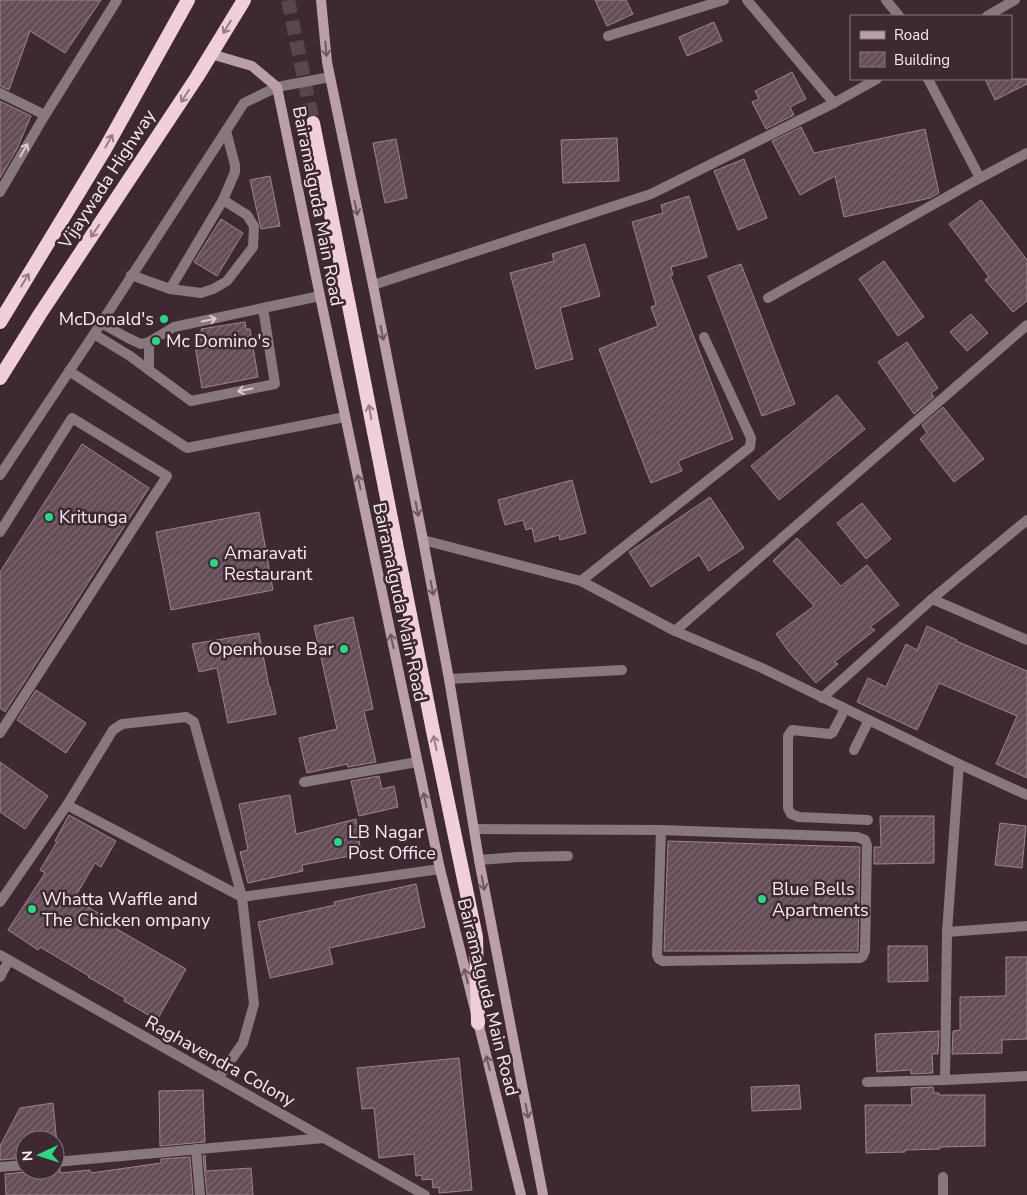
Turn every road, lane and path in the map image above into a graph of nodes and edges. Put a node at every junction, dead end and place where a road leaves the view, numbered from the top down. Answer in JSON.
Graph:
{"nodes":[{"id":1,"x":117,"y":0,"type":"edge"},
{"id":2,"x":188,"y":0,"type":"edge"},
{"id":3,"x":244,"y":0,"type":"edge"},
{"id":4,"x":321,"y":0,"type":"edge"},
{"id":5,"x":724,"y":0,"type":"edge"},
{"id":6,"x":747,"y":0,"type":"edge"},
{"id":7,"x":886,"y":0,"type":"edge"},
{"id":8,"x":1015,"y":0,"type":"edge"},
{"id":9,"x":898,"y":15,"type":"edge"},
{"id":10,"x":989,"y":15,"type":"edge"},
{"id":11,"x":608,"y":36,"type":"dead end"},
{"id":12,"x":211,"y":54,"type":"junction"},
{"id":13,"x":330,"y":77,"type":"junction"},
{"id":14,"x":876,"y":80,"type":"edge"},
{"id":15,"x":929,"y":80,"type":"edge"},
{"id":16,"x":278,"y":87,"type":"junction"},
{"id":17,"x":0,"y":93,"type":"edge"},
{"id":18,"x":834,"y":103,"type":"junction"},
{"id":19,"x":44,"y":115,"type":"junction"},
{"id":20,"x":313,"y":123,"type":"tunnel mouth"},
{"id":21,"x":226,"y":131,"type":"junction"},
{"id":22,"x":1027,"y":153,"type":"edge"},
{"id":23,"x":980,"y":178,"type":"junction"},
{"id":24,"x":0,"y":192,"type":"edge"},
{"id":25,"x":223,"y":200,"type":"junction"},
{"id":26,"x":131,"y":275,"type":"junction"},
{"id":27,"x":373,"y":285,"type":"junction"},
{"id":28,"x":170,"y":289,"type":"junction"},
{"id":29,"x":320,"y":296,"type":"junction"},
{"id":30,"x":768,"y":298,"type":"dead end"},
{"id":31,"x":262,"y":308,"type":"junction"},
{"id":32,"x":0,"y":322,"type":"edge"},
{"id":33,"x":101,"y":322,"type":"junction"},
{"id":34,"x":1027,"y":325,"type":"edge"},
{"id":35,"x":94,"y":334,"type":"junction"},
{"id":36,"x":704,"y":336,"type":"dead end"},
{"id":37,"x":149,"y":342,"type":"junction"},
{"id":38,"x":149,"y":370,"type":"junction"},
{"id":39,"x":69,"y":371,"type":"junction"},
{"id":40,"x":0,"y":378,"type":"edge"},
{"id":41,"x":345,"y":417,"type":"junction"},
{"id":42,"x":0,"y":475,"type":"edge"},
{"id":43,"x":1027,"y":520,"type":"edge"},
{"id":44,"x":0,"y":532,"type":"edge"},
{"id":45,"x":423,"y":540,"type":"junction"},
{"id":46,"x":581,"y":580,"type":"junction"},
{"id":47,"x":932,"y":599,"type":"junction"},
{"id":48,"x":675,"y":631,"type":"junction"},
{"id":49,"x":1027,"y":640,"type":"edge"},
{"id":50,"x":622,"y":670,"type":"dead end"},
{"id":51,"x":449,"y":679,"type":"junction"},
{"id":52,"x":822,"y":698,"type":"junction"},
{"id":53,"x":845,"y":709,"type":"junction"},
{"id":54,"x":869,"y":720,"type":"junction"},
{"id":55,"x":0,"y":733,"type":"edge"},
{"id":56,"x":854,"y":750,"type":"dead end"},
{"id":57,"x":417,"y":762,"type":"junction"},
{"id":58,"x":958,"y":764,"type":"junction"},
{"id":59,"x":304,"y":782,"type":"dead end"},
{"id":60,"x":1027,"y":795,"type":"edge"},
{"id":61,"x":67,"y":805,"type":"junction"},
{"id":62,"x":868,"y":820,"type":"dead end"},
{"id":63,"x":474,"y":829,"type":"junction"},
{"id":64,"x":661,"y":830,"type":"junction"},
{"id":65,"x":568,"y":856,"type":"dead end"},
{"id":66,"x":479,"y":860,"type":"junction"},
{"id":67,"x":440,"y":869,"type":"junction"},
{"id":68,"x":242,"y":897,"type":"junction"},
{"id":69,"x":0,"y":902,"type":"edge"},
{"id":70,"x":1027,"y":926,"type":"edge"},
{"id":71,"x":947,"y":932,"type":"junction"},
{"id":72,"x":4,"y":957,"type":"edge"},
{"id":73,"x":0,"y":977,"type":"edge"},
{"id":74,"x":478,"y":1023,"type":"junction"},
{"id":75,"x":1027,"y":1076,"type":"edge"},
{"id":76,"x":218,"y":1078,"type":"junction"},
{"id":77,"x":946,"y":1080,"type":"junction"},
{"id":78,"x":867,"y":1082,"type":"dead end"},
{"id":79,"x":324,"y":1138,"type":"junction"},
{"id":80,"x":196,"y":1149,"type":"junction"},
{"id":81,"x":65,"y":1161,"type":"edge"},
{"id":82,"x":15,"y":1166,"type":"edge"},
{"id":83,"x":0,"y":1167,"type":"edge"},
{"id":84,"x":943,"y":1177,"type":"dead end"},
{"id":85,"x":200,"y":1195,"type":"edge"},
{"id":86,"x":425,"y":1195,"type":"edge"},
{"id":87,"x":521,"y":1195,"type":"edge"},
{"id":88,"x":543,"y":1195,"type":"edge"},
{"id":89,"x":943,"y":1195,"type":"edge"}],
"edges":[{"from":1,"to":19,"type":"street"},
{"from":32,"to":2,"type":"highway","name":"Vijaywada Highway","one_way":true},
{"from":3,"to":12,"type":"highway","name":"Vijaywada Highway","one_way":true},
{"from":4,"to":13,"type":"main road","one_way":true},
{"from":5,"to":11,"type":"street"},
{"from":6,"to":18,"type":"street"},
{"from":7,"to":9,"type":"street"},
{"from":8,"to":10,"type":"street"},
{"from":12,"to":16,"type":"main road","name":"Bairamalguda Main Road"},
{"from":12,"to":40,"type":"highway","name":"Vijaywada Highway","one_way":true},
{"from":13,"to":16,"type":"street"},
{"from":13,"to":27,"type":"main road","one_way":true},
{"from":14,"to":18,"type":"street"},
{"from":15,"to":23,"type":"street"},
{"from":16,"to":21,"type":"street"},
{"from":16,"to":29,"type":"main road","name":"Bairamalguda Main Road"},
{"from":17,"to":19,"type":"street"},
{"from":18,"to":27,"type":"street"},
{"from":24,"to":19,"type":"street","one_way":true},
{"from":74,"to":20,"type":"highway","one_way":true},
{"from":21,"to":25,"type":"street"},
{"from":21,"to":26,"type":"street"},
{"from":22,"to":23,"type":"street"},
{"from":23,"to":30,"type":"street"},
{"from":25,"to":28,"type":"street"},
{"from":25,"to":28,"type":"street"},
{"from":26,"to":28,"type":"street"},
{"from":26,"to":33,"type":"street"},
{"from":27,"to":45,"type":"main road","one_way":true},
{"from":29,"to":31,"type":"street"},
{"from":29,"to":41,"type":"main road","name":"Bairamalguda Main Road"},
{"from":37,"to":31,"type":"street","one_way":true},
{"from":31,"to":38,"type":"street","one_way":true},
{"from":33,"to":35,"type":"street"},
{"from":33,"to":37,"type":"street"},
{"from":34,"to":48,"type":"street"},
{"from":35,"to":38,"type":"street"},
{"from":35,"to":39,"type":"street"},
{"from":36,"to":46,"type":"street"},
{"from":37,"to":38,"type":"street"},
{"from":39,"to":41,"type":"street"},
{"from":39,"to":42,"type":"street"},
{"from":57,"to":41,"type":"main road","name":"Bairamalguda Main Road","one_way":true},
{"from":43,"to":47,"type":"street"},
{"from":44,"to":55,"type":"street"},
{"from":45,"to":46,"type":"street"},
{"from":45,"to":51,"type":"main road","one_way":true},
{"from":46,"to":48,"type":"street"},
{"from":47,"to":49,"type":"street"},
{"from":47,"to":52,"type":"street"},
{"from":48,"to":52,"type":"street"},
{"from":50,"to":51,"type":"street"},
{"from":51,"to":63,"type":"main road"},
{"from":52,"to":53,"type":"street"},
{"from":53,"to":54,"type":"street"},
{"from":53,"to":62,"type":"street"},
{"from":54,"to":56,"type":"street"},
{"from":54,"to":58,"type":"street"},
{"from":57,"to":59,"type":"street"},
{"from":67,"to":57,"type":"main road","name":"Bairamalguda Main Road","one_way":true},
{"from":58,"to":60,"type":"street"},
{"from":58,"to":71,"type":"street"},
{"from":61,"to":68,"type":"street"},
{"from":61,"to":68,"type":"street"},
{"from":61,"to":69,"type":"street"},
{"from":63,"to":64,"type":"street"},
{"from":63,"to":66,"type":"main road"},
{"from":64,"to":64,"type":"street"},
{"from":65,"to":66,"type":"street"},
{"from":66,"to":88,"type":"main road","one_way":true},
{"from":67,"to":68,"type":"street"},
{"from":74,"to":67,"type":"main road","name":"Bairamalguda Main Road","one_way":true},
{"from":68,"to":76,"type":"street"},
{"from":70,"to":71,"type":"street"},
{"from":71,"to":77,"type":"street"},
{"from":72,"to":73,"type":"street"},
{"from":72,"to":76,"type":"street","name":"Raghavendra Colony"},
{"from":87,"to":74,"type":"main road","name":"Bairamalguda Main Road","one_way":true},
{"from":75,"to":77,"type":"street"},
{"from":76,"to":79,"type":"street","name":"Raghavendra Colony"},
{"from":77,"to":78,"type":"street"},
{"from":79,"to":80,"type":"street"},
{"from":79,"to":86,"type":"street","name":"Raghavendra Colony"},
{"from":80,"to":81,"type":"street"},
{"from":80,"to":85,"type":"street"},
{"from":82,"to":83,"type":"street"},
{"from":84,"to":89,"type":"street"}]}
